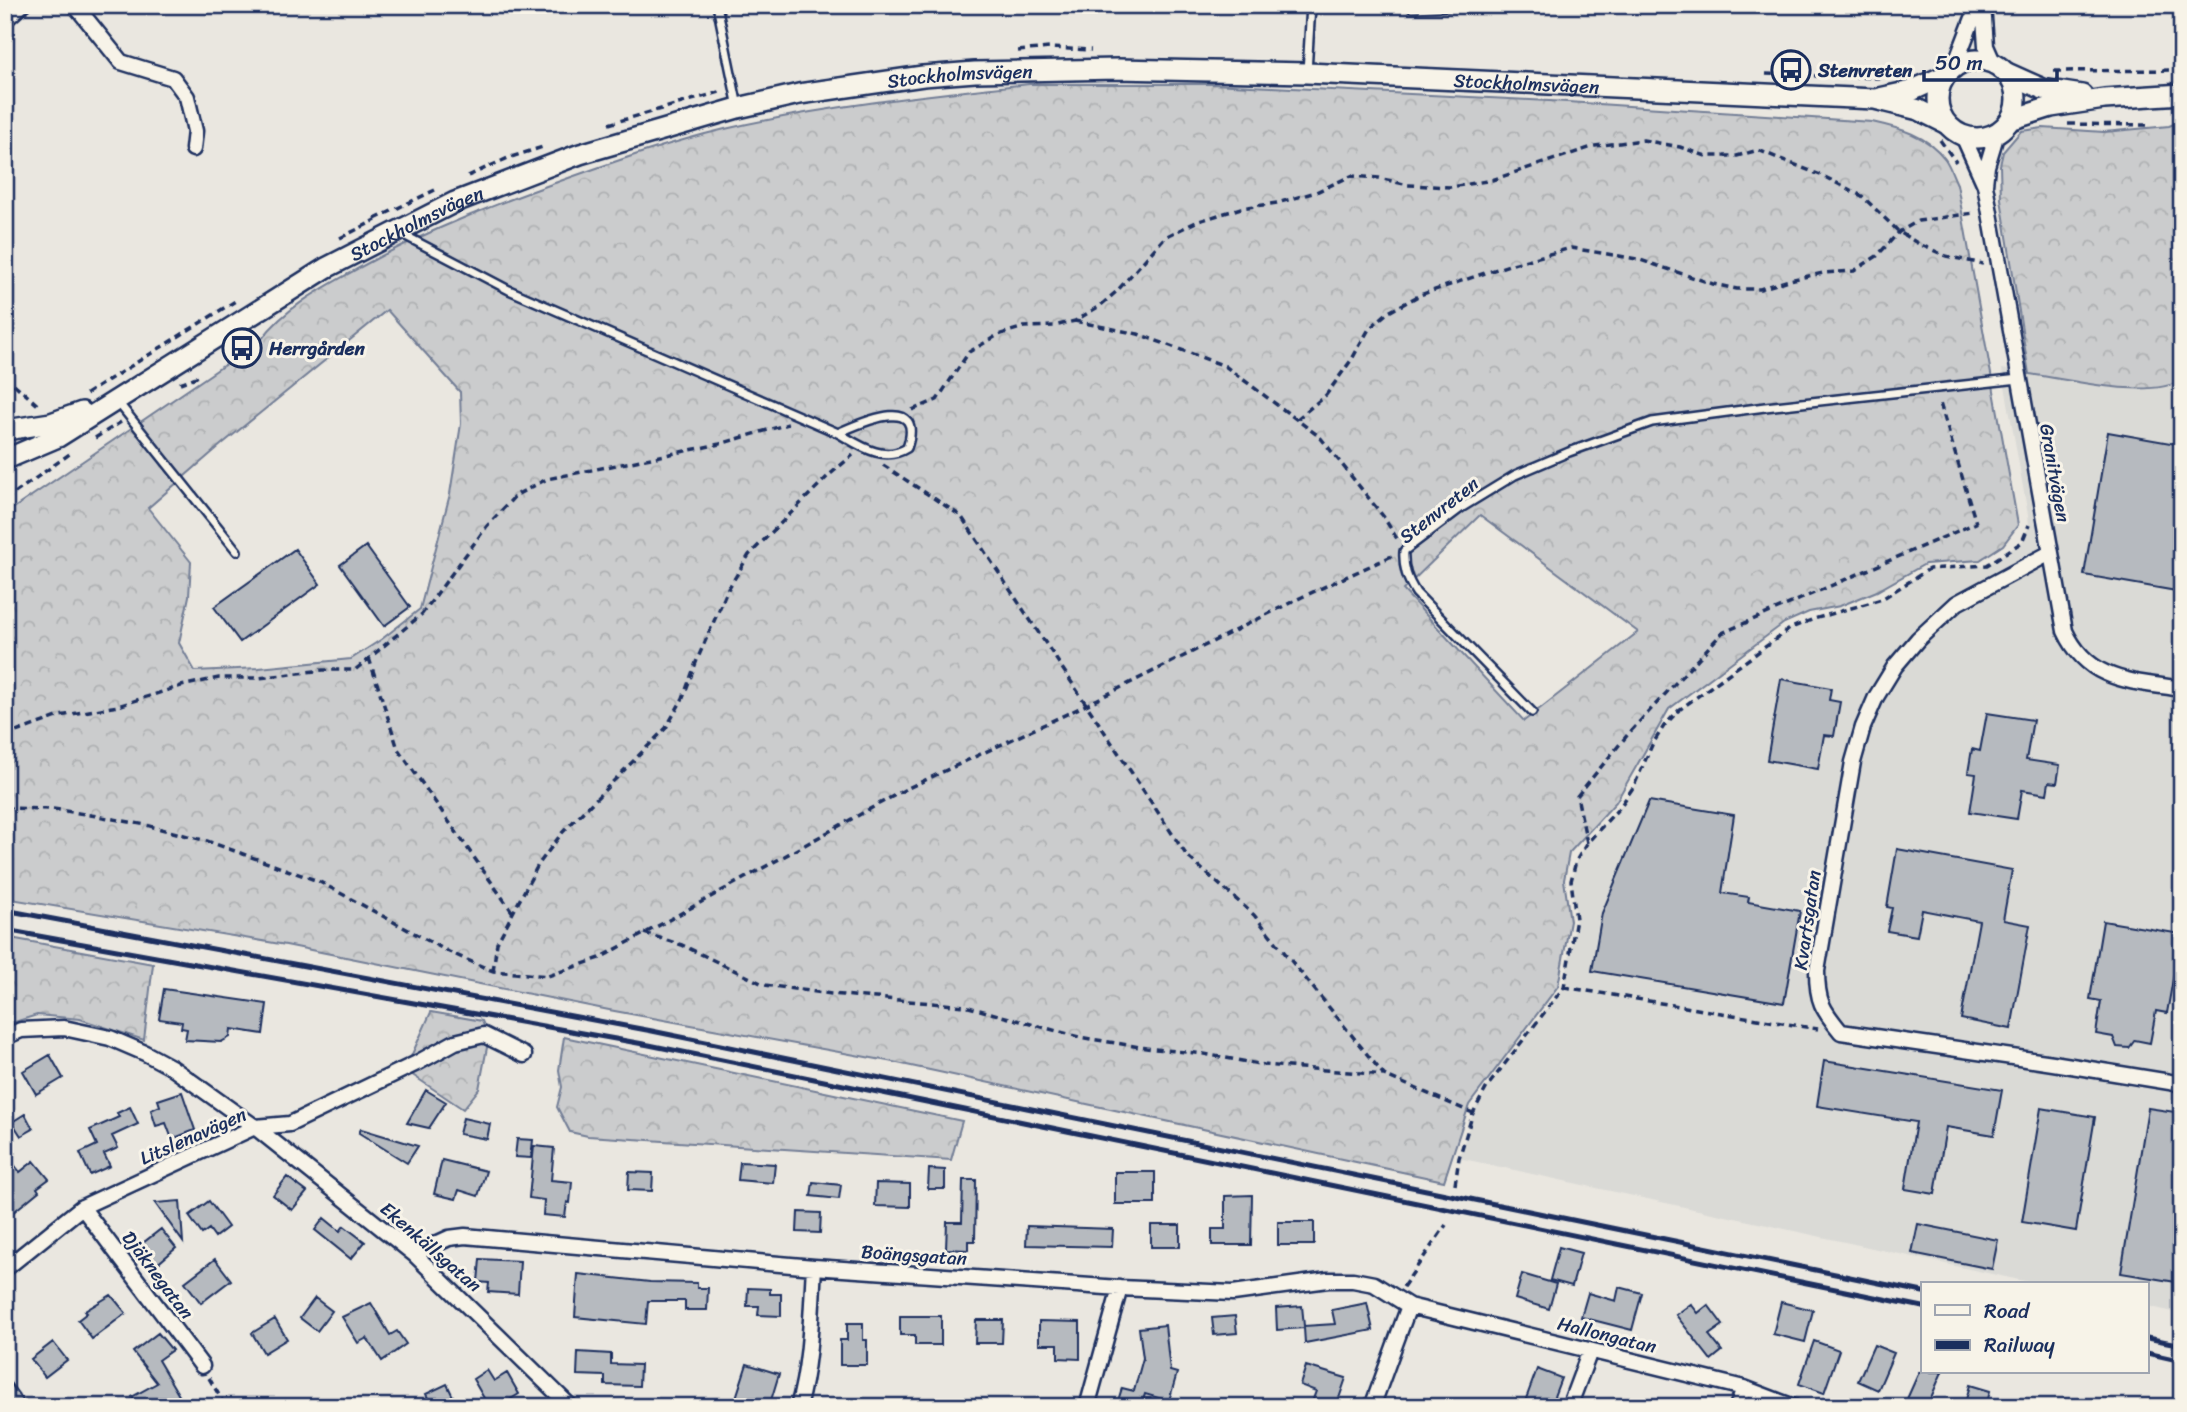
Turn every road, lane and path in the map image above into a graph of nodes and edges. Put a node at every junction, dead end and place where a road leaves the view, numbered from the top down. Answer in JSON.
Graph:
{"nodes":[{"id":1,"x":22,"y":5,"type":"edge"},
{"id":2,"x":75,"y":5,"type":"edge"},
{"id":3,"x":717,"y":5,"type":"edge"},
{"id":4,"x":1311,"y":5,"type":"edge"},
{"id":5,"x":1481,"y":5,"type":"edge"},
{"id":6,"x":1980,"y":5,"type":"edge"},
{"id":7,"x":1412,"y":8,"type":"dead end"},
{"id":8,"x":5,"y":20,"type":"edge"},
{"id":9,"x":2000,"y":68,"type":"junction"},
{"id":10,"x":1949,"y":71,"type":"junction"},
{"id":11,"x":1307,"y":73,"type":"junction"},
{"id":12,"x":2182,"y":94,"type":"edge"},
{"id":13,"x":1875,"y":99,"type":"junction"},
{"id":14,"x":2104,"y":99,"type":"junction"},
{"id":15,"x":738,"y":108,"type":"junction"},
{"id":16,"x":2056,"y":124,"type":"dead end"},
{"id":17,"x":2150,"y":125,"type":"dead end"},
{"id":18,"x":2004,"y":126,"type":"junction"},
{"id":19,"x":1939,"y":128,"type":"junction"},
{"id":20,"x":1963,"y":136,"type":"junction"},
{"id":21,"x":193,"y":149,"type":"dead end"},
{"id":22,"x":1960,"y":167,"type":"dead end"},
{"id":23,"x":1984,"y":185,"type":"junction"},
{"id":24,"x":1972,"y":202,"type":"dead end"},
{"id":25,"x":396,"y":232,"type":"junction"},
{"id":26,"x":1899,"y":232,"type":"junction"},
{"id":27,"x":1981,"y":251,"type":"dead end"},
{"id":28,"x":1075,"y":321,"type":"junction"},
{"id":29,"x":5,"y":376,"type":"edge"},
{"id":30,"x":199,"y":376,"type":"dead end"},
{"id":31,"x":2019,"y":379,"type":"junction"},
{"id":32,"x":177,"y":385,"type":"dead end"},
{"id":33,"x":1935,"y":388,"type":"junction"},
{"id":34,"x":116,"y":400,"type":"junction"},
{"id":35,"x":897,"y":415,"type":"junction"},
{"id":36,"x":49,"y":416,"type":"dead end"},
{"id":37,"x":130,"y":416,"type":"junction"},
{"id":38,"x":806,"y":419,"type":"junction"},
{"id":39,"x":1297,"y":419,"type":"junction"},
{"id":40,"x":6,"y":429,"type":"edge"},
{"id":41,"x":838,"y":433,"type":"junction"},
{"id":42,"x":58,"y":437,"type":"junction"},
{"id":43,"x":95,"y":438,"type":"dead end"},
{"id":44,"x":862,"y":447,"type":"junction"},
{"id":45,"x":8,"y":464,"type":"edge"},
{"id":46,"x":5,"y":500,"type":"edge"},
{"id":47,"x":2028,"y":515,"type":"dead end"},
{"id":48,"x":237,"y":551,"type":"dead end"},
{"id":49,"x":1404,"y":551,"type":"junction"},
{"id":50,"x":2050,"y":553,"type":"junction"},
{"id":51,"x":369,"y":658,"type":"junction"},
{"id":52,"x":2182,"y":689,"type":"edge"},
{"id":53,"x":1088,"y":704,"type":"junction"},
{"id":54,"x":1532,"y":712,"type":"dead end"},
{"id":55,"x":5,"y":736,"type":"edge"},
{"id":56,"x":5,"y":808,"type":"edge"},
{"id":57,"x":1587,"y":843,"type":"junction"},
{"id":58,"x":513,"y":913,"type":"junction"},
{"id":59,"x":644,"y":933,"type":"junction"},
{"id":60,"x":493,"y":971,"type":"junction"},
{"id":61,"x":1564,"y":987,"type":"junction"},
{"id":62,"x":1841,"y":1032,"type":"junction"},
{"id":63,"x":5,"y":1037,"type":"edge"},
{"id":64,"x":524,"y":1055,"type":"dead end"},
{"id":65,"x":1384,"y":1075,"type":"junction"},
{"id":66,"x":2182,"y":1084,"type":"edge"},
{"id":67,"x":1474,"y":1113,"type":"junction"},
{"id":68,"x":255,"y":1127,"type":"junction"},
{"id":69,"x":1455,"y":1185,"type":"dead end"},
{"id":70,"x":82,"y":1207,"type":"junction"},
{"id":71,"x":1446,"y":1225,"type":"dead end"},
{"id":72,"x":414,"y":1254,"type":"junction"},
{"id":73,"x":814,"y":1267,"type":"junction"},
{"id":74,"x":5,"y":1269,"type":"edge"},
{"id":75,"x":1120,"y":1288,"type":"junction"},
{"id":76,"x":1396,"y":1297,"type":"junction"},
{"id":77,"x":1409,"y":1306,"type":"junction"},
{"id":78,"x":1590,"y":1352,"type":"junction"},
{"id":79,"x":202,"y":1366,"type":"joint"},
{"id":80,"x":1744,"y":1388,"type":"junction"},
{"id":81,"x":567,"y":1406,"type":"edge"},
{"id":82,"x":226,"y":1407,"type":"edge"},
{"id":83,"x":798,"y":1407,"type":"edge"},
{"id":84,"x":1087,"y":1407,"type":"edge"},
{"id":85,"x":1372,"y":1407,"type":"edge"},
{"id":86,"x":1569,"y":1407,"type":"edge"},
{"id":87,"x":1737,"y":1407,"type":"edge"},
{"id":88,"x":1794,"y":1407,"type":"edge"}],
"edges":[{"from":1,"to":8,"type":"street"},
{"from":2,"to":21,"type":"street"},
{"from":3,"to":15,"type":"lane"},
{"from":4,"to":11,"type":"lane"},
{"from":5,"to":7,"type":"lane"},
{"from":6,"to":9,"type":"street"},
{"from":6,"to":10,"type":"street"},
{"from":9,"to":10,"type":"main road"},
{"from":9,"to":14,"type":"main road"},
{"from":9,"to":18,"type":"main road"},
{"from":10,"to":13,"type":"main road","name":"Stockholmsvägen"},
{"from":10,"to":19,"type":"main road"},
{"from":11,"to":13,"type":"main road","name":"Stockholmsvägen"},
{"from":11,"to":15,"type":"main road","name":"Stockholmsvägen"},
{"from":12,"to":14,"type":"main road"},
{"from":13,"to":19,"type":"main road","name":"Stockholmsvägen"},
{"from":14,"to":18,"type":"main road"},
{"from":15,"to":25,"type":"main road","name":"Stockholmsvägen"},
{"from":16,"to":17,"type":"path"},
{"from":18,"to":20,"type":"main road"},
{"from":18,"to":23,"type":"street","name":"Granitvägen"},
{"from":19,"to":20,"type":"main road"},
{"from":19,"to":22,"type":"path"},
{"from":20,"to":23,"type":"street","name":"Granitvägen"},
{"from":23,"to":31,"type":"street","name":"Granitvägen"},
{"from":24,"to":26,"type":"path"},
{"from":25,"to":34,"type":"main road","name":"Stockholmsvägen"},
{"from":25,"to":38,"type":"lane"},
{"from":26,"to":27,"type":"path"},
{"from":26,"to":28,"type":"path"},
{"from":26,"to":39,"type":"path"},
{"from":28,"to":35,"type":"path"},
{"from":28,"to":39,"type":"path"},
{"from":29,"to":36,"type":"path"},
{"from":30,"to":32,"type":"path"},
{"from":31,"to":33,"type":"lane","name":"Stenvreten"},
{"from":31,"to":50,"type":"street","name":"Granitvägen"},
{"from":33,"to":49,"type":"lane","name":"Stenvreten"},
{"from":33,"to":57,"type":"path"},
{"from":34,"to":37,"type":"lane"},
{"from":34,"to":40,"type":"main road","name":"Stockholmsvägen"},
{"from":34,"to":42,"type":"main road","name":"Stockholmsvägen"},
{"from":35,"to":41,"type":"lane"},
{"from":35,"to":44,"type":"lane"},
{"from":37,"to":43,"type":"path"},
{"from":37,"to":48,"type":"lane"},
{"from":38,"to":41,"type":"lane"},
{"from":38,"to":51,"type":"path"},
{"from":39,"to":49,"type":"path"},
{"from":40,"to":45,"type":"main road"},
{"from":41,"to":44,"type":"lane"},
{"from":42,"to":45,"type":"main road","name":"Stockholmsvägen"},
{"from":42,"to":46,"type":"path"},
{"from":44,"to":53,"type":"path"},
{"from":44,"to":58,"type":"path"},
{"from":47,"to":57,"type":"path"},
{"from":49,"to":53,"type":"path"},
{"from":49,"to":54,"type":"lane","name":"Stenvreten"},
{"from":50,"to":52,"type":"street","name":"Granitvägen"},
{"from":50,"to":62,"type":"street","name":"Kvartsgatan"},
{"from":51,"to":55,"type":"path"},
{"from":51,"to":58,"type":"path"},
{"from":53,"to":59,"type":"path"},
{"from":53,"to":65,"type":"path"},
{"from":56,"to":60,"type":"path"},
{"from":57,"to":61,"type":"path"},
{"from":58,"to":60,"type":"path"},
{"from":59,"to":60,"type":"path"},
{"from":59,"to":65,"type":"path"},
{"from":61,"to":62,"type":"path"},
{"from":61,"to":67,"type":"path"},
{"from":62,"to":66,"type":"street"},
{"from":63,"to":68,"type":"street","name":"Ekenkällsgatan"},
{"from":64,"to":68,"type":"street","name":"Litslenavägen"},
{"from":65,"to":67,"type":"path"},
{"from":67,"to":69,"type":"path"},
{"from":68,"to":70,"type":"street","name":"Litslenavägen"},
{"from":68,"to":72,"type":"street","name":"Ekenkällsgatan"},
{"from":70,"to":74,"type":"street","name":"Litslenavägen"},
{"from":70,"to":79,"type":"street","name":"Djäknegatan"},
{"from":71,"to":76,"type":"path"},
{"from":72,"to":73,"type":"street","name":"Boängsgatan"},
{"from":72,"to":81,"type":"street","name":"Ekenkällsgatan"},
{"from":73,"to":75,"type":"street","name":"Boängsgatan"},
{"from":73,"to":83,"type":"street"},
{"from":75,"to":76,"type":"street","name":"Boängsgatan"},
{"from":75,"to":84,"type":"street"},
{"from":76,"to":77,"type":"street","name":"Boängsgatan"},
{"from":77,"to":78,"type":"street","name":"Hallongatan"},
{"from":77,"to":85,"type":"street"},
{"from":78,"to":80,"type":"street","name":"Hallongatan"},
{"from":78,"to":86,"type":"street"},
{"from":79,"to":82,"type":"path"},
{"from":80,"to":87,"type":"street"},
{"from":80,"to":88,"type":"street","name":"Hallongatan"}]}
